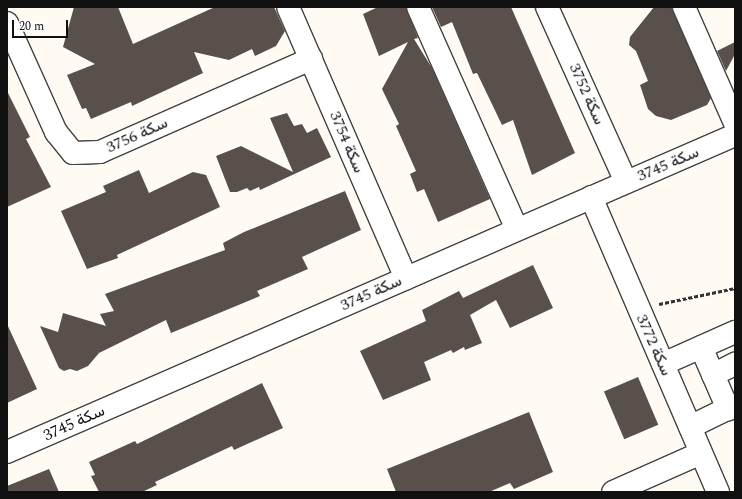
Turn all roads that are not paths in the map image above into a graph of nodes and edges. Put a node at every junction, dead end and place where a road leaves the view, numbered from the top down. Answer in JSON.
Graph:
{"nodes":[{"id":1,"x":288,"y":7,"type":"edge"},
{"id":2,"x":418,"y":7,"type":"edge"},
{"id":3,"x":547,"y":7,"type":"edge"},
{"id":4,"x":684,"y":7,"type":"edge"},
{"id":5,"x":7,"y":23,"type":"edge"},
{"id":6,"x":311,"y":59,"type":"junction"},
{"id":7,"x":735,"y":123,"type":"edge"},
{"id":8,"x":735,"y":135,"type":"edge"},
{"id":9,"x":626,"y":182,"type":"junction"},
{"id":10,"x":591,"y":197,"type":"junction"},
{"id":11,"x":517,"y":229,"type":"junction"},
{"id":12,"x":406,"y":278,"type":"junction"},
{"id":13,"x":735,"y":332,"type":"edge"},
{"id":14,"x":701,"y":347,"type":"junction"},
{"id":15,"x":663,"y":364,"type":"junction"},
{"id":16,"x":735,"y":364,"type":"edge"},
{"id":17,"x":713,"y":374,"type":"junction"},
{"id":18,"x":731,"y":407,"type":"edge"},
{"id":19,"x":690,"y":427,"type":"junction"},
{"id":20,"x":7,"y":452,"type":"edge"},
{"id":21,"x":701,"y":452,"type":"junction"},
{"id":22,"x":614,"y":492,"type":"edge"},
{"id":23,"x":718,"y":492,"type":"edge"}],
"edges":[{"from":1,"to":6,"type":"street","name":"سكة 3754"},
{"from":2,"to":11,"type":"street"},
{"from":3,"to":9,"type":"street","name":"سكة 3752"},
{"from":4,"to":7,"type":"street"},
{"from":5,"to":6,"type":"street","name":"سكة 3756"},
{"from":6,"to":12,"type":"street","name":"سكة 3754"},
{"from":8,"to":9,"type":"street","name":"سكة 3745"},
{"from":9,"to":10,"type":"street","name":"سكة 3745"},
{"from":10,"to":11,"type":"street","name":"سكة 3745"},
{"from":10,"to":15,"type":"street","name":"سكة 3772"},
{"from":11,"to":12,"type":"street","name":"سكة 3745"},
{"from":12,"to":20,"type":"street","name":"سكة 3745"},
{"from":13,"to":14,"type":"street"},
{"from":14,"to":15,"type":"street"},
{"from":14,"to":17,"type":"street"},
{"from":15,"to":19,"type":"street","name":"سكة 3772"},
{"from":16,"to":17,"type":"street"},
{"from":17,"to":18,"type":"street"},
{"from":18,"to":19,"type":"street"},
{"from":19,"to":21,"type":"street","name":"سكة 3772"},
{"from":21,"to":22,"type":"street"},
{"from":21,"to":23,"type":"street","name":"سكة 3772"}]}
